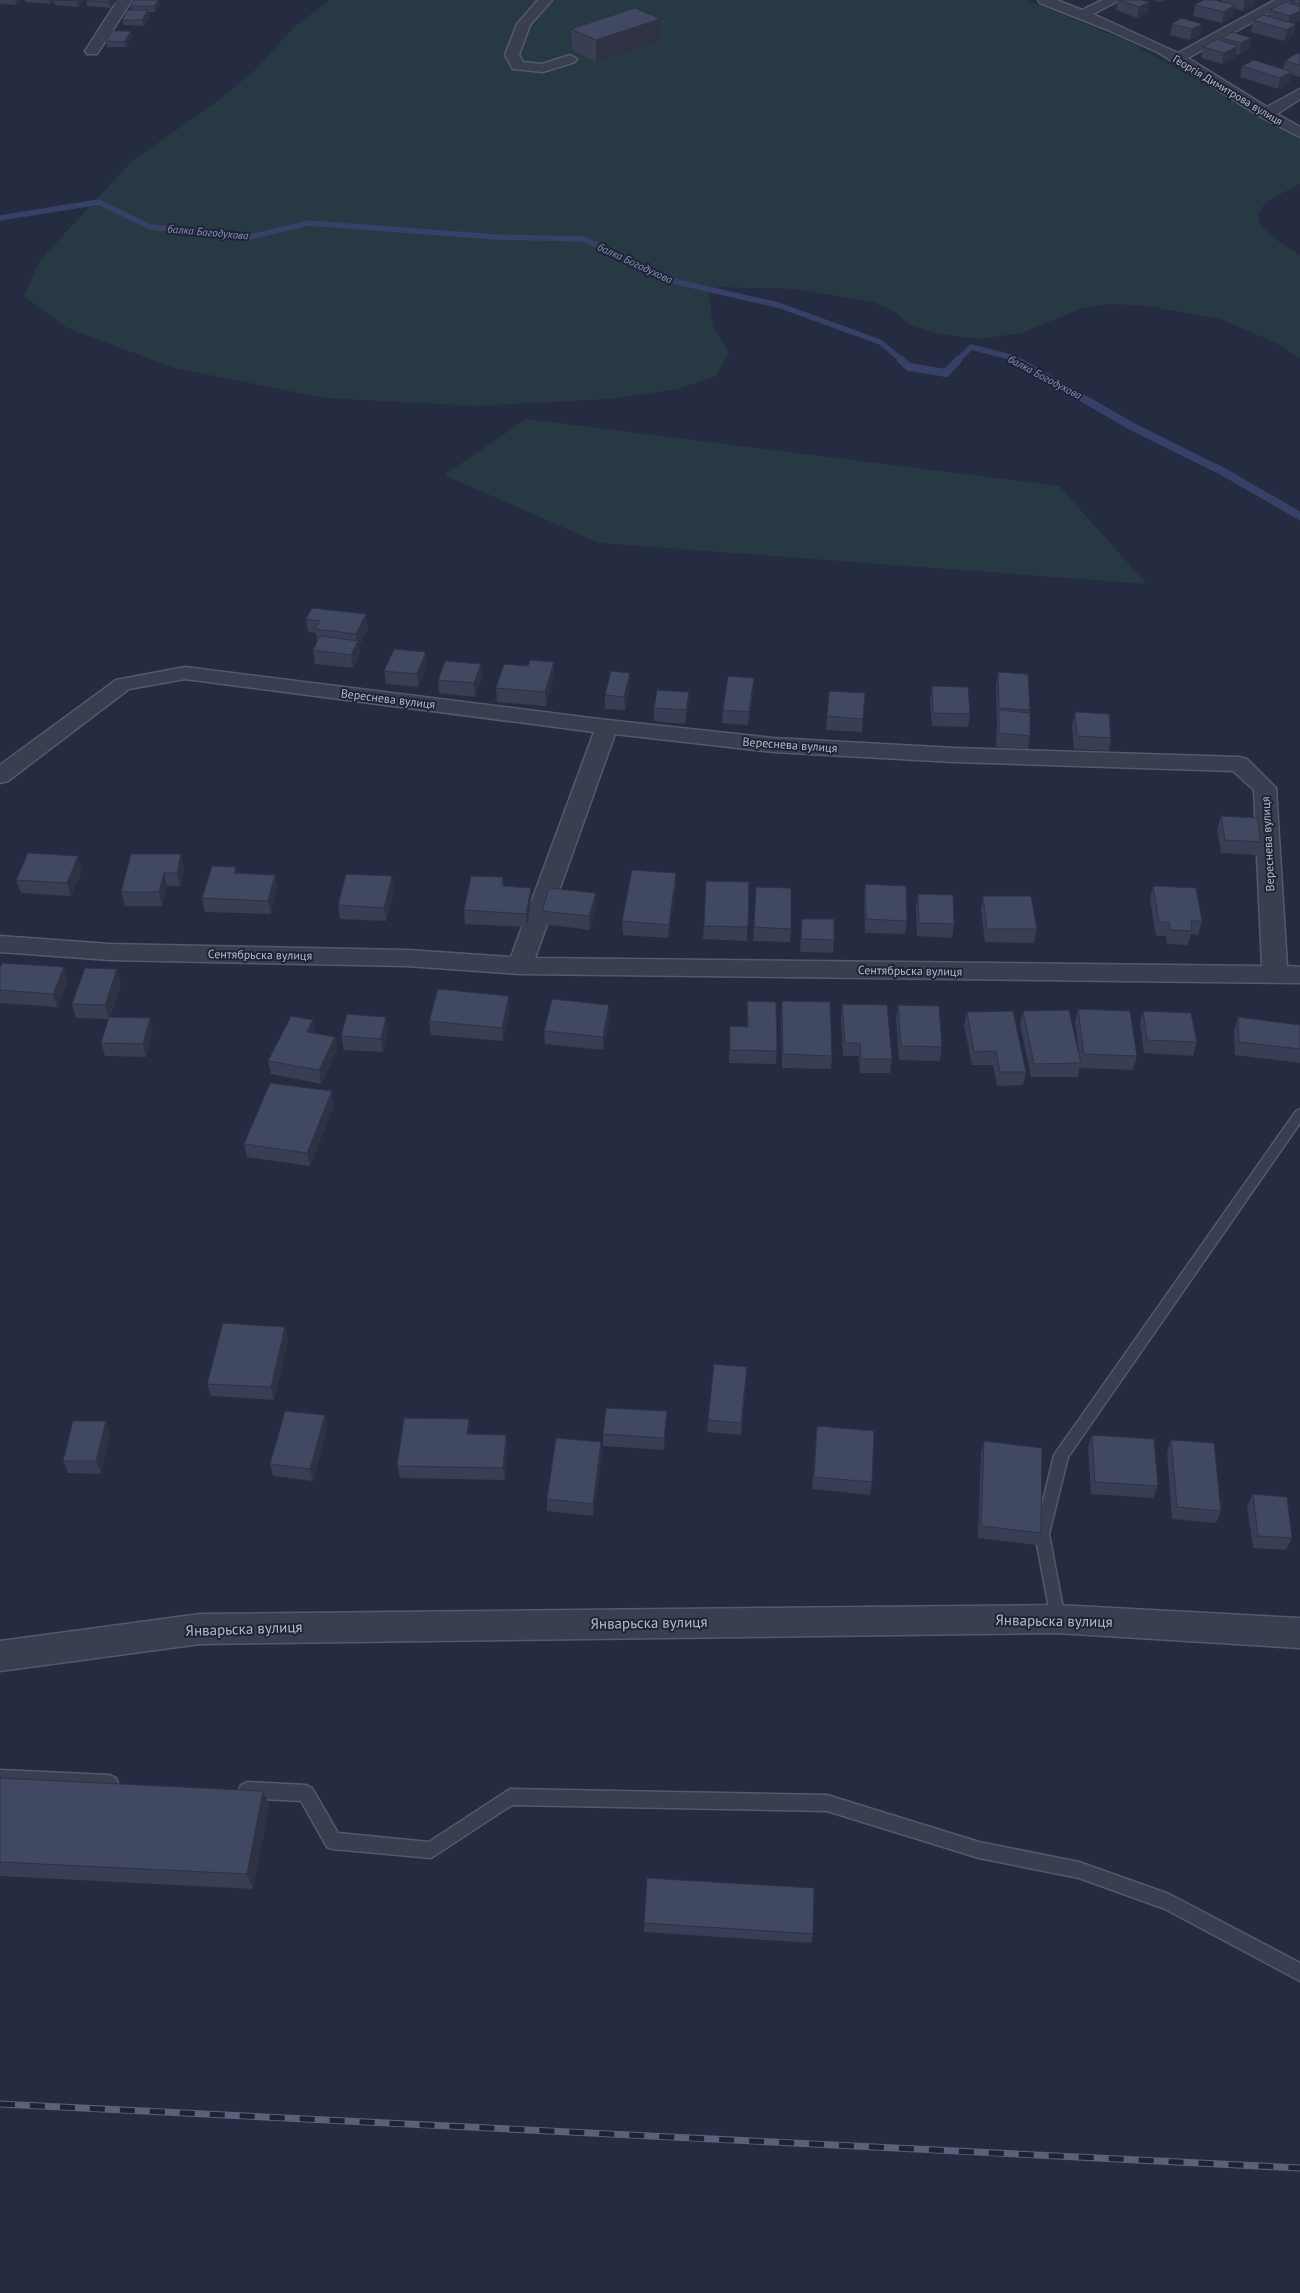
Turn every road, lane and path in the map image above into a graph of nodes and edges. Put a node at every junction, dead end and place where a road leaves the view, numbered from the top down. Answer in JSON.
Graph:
{"nodes":[{"id":1,"x":125,"y":0,"type":"edge"},
{"id":2,"x":545,"y":0,"type":"edge"},
{"id":3,"x":1045,"y":0,"type":"edge"},
{"id":4,"x":1113,"y":0,"type":"edge"},
{"id":5,"x":1285,"y":0,"type":"edge"},
{"id":6,"x":1083,"y":14,"type":"junction"},
{"id":7,"x":92,"y":51,"type":"dead end"},
{"id":8,"x":1178,"y":58,"type":"junction"},
{"id":9,"x":570,"y":59,"type":"edge"},
{"id":10,"x":1300,"y":93,"type":"edge"},
{"id":11,"x":1266,"y":114,"type":"junction"},
{"id":12,"x":1300,"y":133,"type":"edge"},
{"id":13,"x":607,"y":727,"type":"junction"},
{"id":14,"x":0,"y":776,"type":"edge"},
{"id":15,"x":0,"y":944,"type":"edge"},
{"id":16,"x":520,"y":966,"type":"junction"},
{"id":17,"x":1300,"y":975,"type":"edge"},
{"id":18,"x":1275,"y":976,"type":"junction"},
{"id":19,"x":1300,"y":1114,"type":"edge"},
{"id":20,"x":1057,"y":1618,"type":"junction"},
{"id":21,"x":1300,"y":1633,"type":"edge"},
{"id":22,"x":0,"y":1656,"type":"edge"},
{"id":23,"x":0,"y":1778,"type":"edge"},
{"id":24,"x":128,"y":1784,"type":"edge"},
{"id":25,"x":227,"y":1789,"type":"edge"},
{"id":26,"x":1300,"y":1972,"type":"edge"}],
"edges":[{"from":1,"to":7,"type":"street"},
{"from":2,"to":9,"type":"street"},
{"from":3,"to":6,"type":"street","name":"Георгія Димитрова вулиця"},
{"from":4,"to":6,"type":"street"},
{"from":5,"to":8,"type":"street"},
{"from":6,"to":8,"type":"street","name":"Георгія Димитрова вулиця"},
{"from":8,"to":11,"type":"street","name":"Георгія Димитрова вулиця"},
{"from":10,"to":11,"type":"street"},
{"from":11,"to":12,"type":"street","name":"Георгія Димитрова вулиця"},
{"from":13,"to":14,"type":"street","name":"Вереснева вулиця"},
{"from":13,"to":16,"type":"street"},
{"from":13,"to":18,"type":"street","name":"Вереснева вулиця"},
{"from":15,"to":16,"type":"street","name":"Сентябрьска вулиця"},
{"from":16,"to":18,"type":"street","name":"Сентябрьска вулиця"},
{"from":17,"to":18,"type":"street","name":"Сентябрьска вулиця"},
{"from":19,"to":20,"type":"lane"},
{"from":20,"to":21,"type":"street","name":"Январьска вулиця"},
{"from":20,"to":22,"type":"street","name":"Январьска вулиця"},
{"from":23,"to":24,"type":"lane"},
{"from":25,"to":26,"type":"lane"}]}
